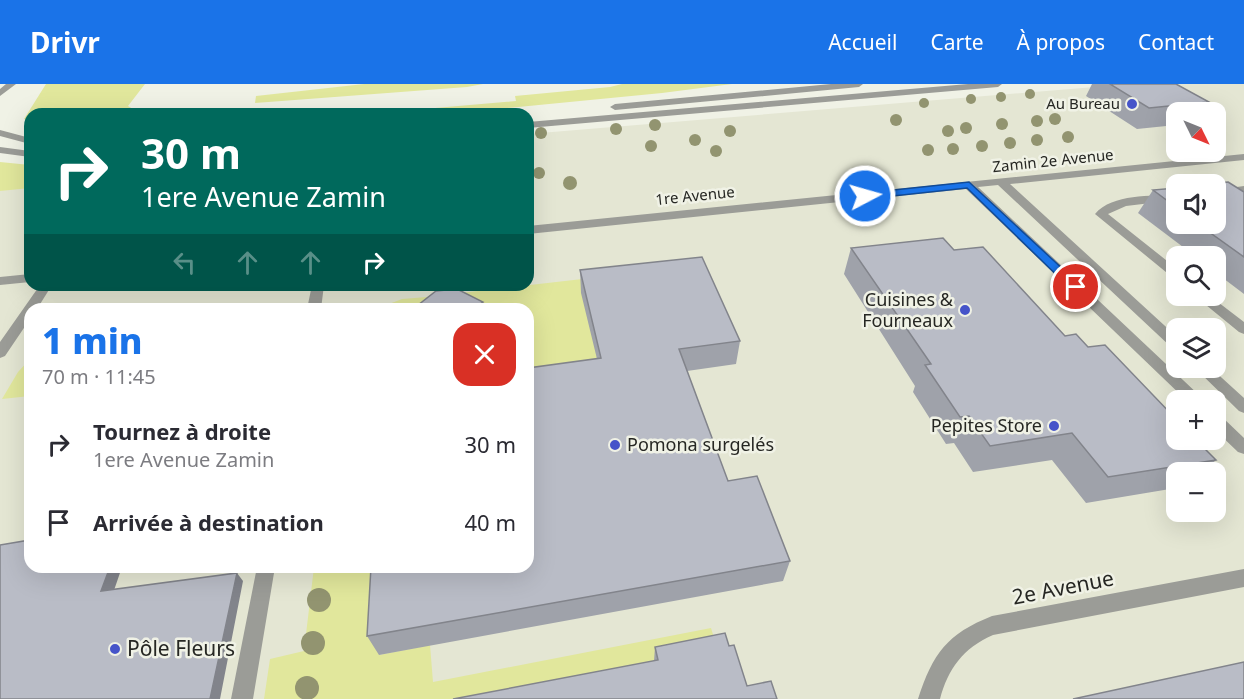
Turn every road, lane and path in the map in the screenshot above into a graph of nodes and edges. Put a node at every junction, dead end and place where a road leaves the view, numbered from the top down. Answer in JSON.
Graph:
{"nodes":[{"id":1,"x":12,"y":84,"type":"edge"},
{"id":2,"x":859,"y":84,"type":"edge"},
{"id":3,"x":998,"y":84,"type":"edge"},
{"id":4,"x":0,"y":93,"type":"edge"},
{"id":5,"x":0,"y":98,"type":"edge"},
{"id":6,"x":534,"y":115,"type":"edge"},
{"id":7,"x":534,"y":124,"type":"edge"},
{"id":8,"x":0,"y":133,"type":"edge"},
{"id":9,"x":24,"y":139,"type":"edge"},
{"id":10,"x":0,"y":150,"type":"edge"},
{"id":11,"x":24,"y":153,"type":"edge"},
{"id":12,"x":1244,"y":157,"type":"edge"},
{"id":13,"x":1001,"y":182,"type":"junction"},
{"id":14,"x":969,"y":185,"type":"junction"},
{"id":15,"x":1244,"y":189,"type":"edge"},
{"id":16,"x":1226,"y":191,"type":"edge"},
{"id":17,"x":865,"y":196,"type":"joint"},
{"id":18,"x":1166,"y":198,"type":"edge"},
{"id":19,"x":534,"y":229,"type":"edge"},
{"id":20,"x":1166,"y":266,"type":"edge"},
{"id":21,"x":24,"y":279,"type":"edge"},
{"id":22,"x":0,"y":281,"type":"edge"},
{"id":23,"x":1215,"y":306,"type":"edge"},
{"id":24,"x":24,"y":318,"type":"edge"},
{"id":25,"x":1244,"y":329,"type":"edge"},
{"id":26,"x":1166,"y":335,"type":"edge"},
{"id":27,"x":0,"y":353,"type":"edge"},
{"id":28,"x":1213,"y":378,"type":"edge"},
{"id":29,"x":1184,"y":390,"type":"edge"},
{"id":30,"x":1244,"y":407,"type":"edge"},
{"id":31,"x":1226,"y":431,"type":"edge"},
{"id":32,"x":1244,"y":448,"type":"edge"},
{"id":33,"x":265,"y":573,"type":"edge"},
{"id":34,"x":1244,"y":578,"type":"edge"},
{"id":35,"x":242,"y":699,"type":"edge"},
{"id":36,"x":929,"y":699,"type":"edge"}],
"edges":[{"from":1,"to":4,"type":"street"},
{"from":2,"to":6,"type":"street"},
{"from":3,"to":7,"type":"street"},
{"from":4,"to":5,"type":"street"},
{"from":8,"to":9,"type":"street"},
{"from":10,"to":11,"type":"street"},
{"from":12,"to":13,"type":"street","name":"Zamin 2e Avenue"},
{"from":13,"to":14,"type":"street","name":"Zamin 2e Avenue"},
{"from":13,"to":26,"type":"street"},
{"from":14,"to":17,"type":"street","name":"Zamin 2e Avenue"},
{"from":14,"to":29,"type":"street"},
{"from":15,"to":16,"type":"street"},
{"from":17,"to":19,"type":"street","name":"1re Avenue"},
{"from":18,"to":20,"type":"street"},
{"from":21,"to":22,"type":"street"},
{"from":23,"to":25,"type":"street"},
{"from":24,"to":27,"type":"street"},
{"from":28,"to":30,"type":"street"},
{"from":31,"to":32,"type":"street"},
{"from":33,"to":35,"type":"street"},
{"from":34,"to":36,"type":"street","name":"2e Avenue"}]}
